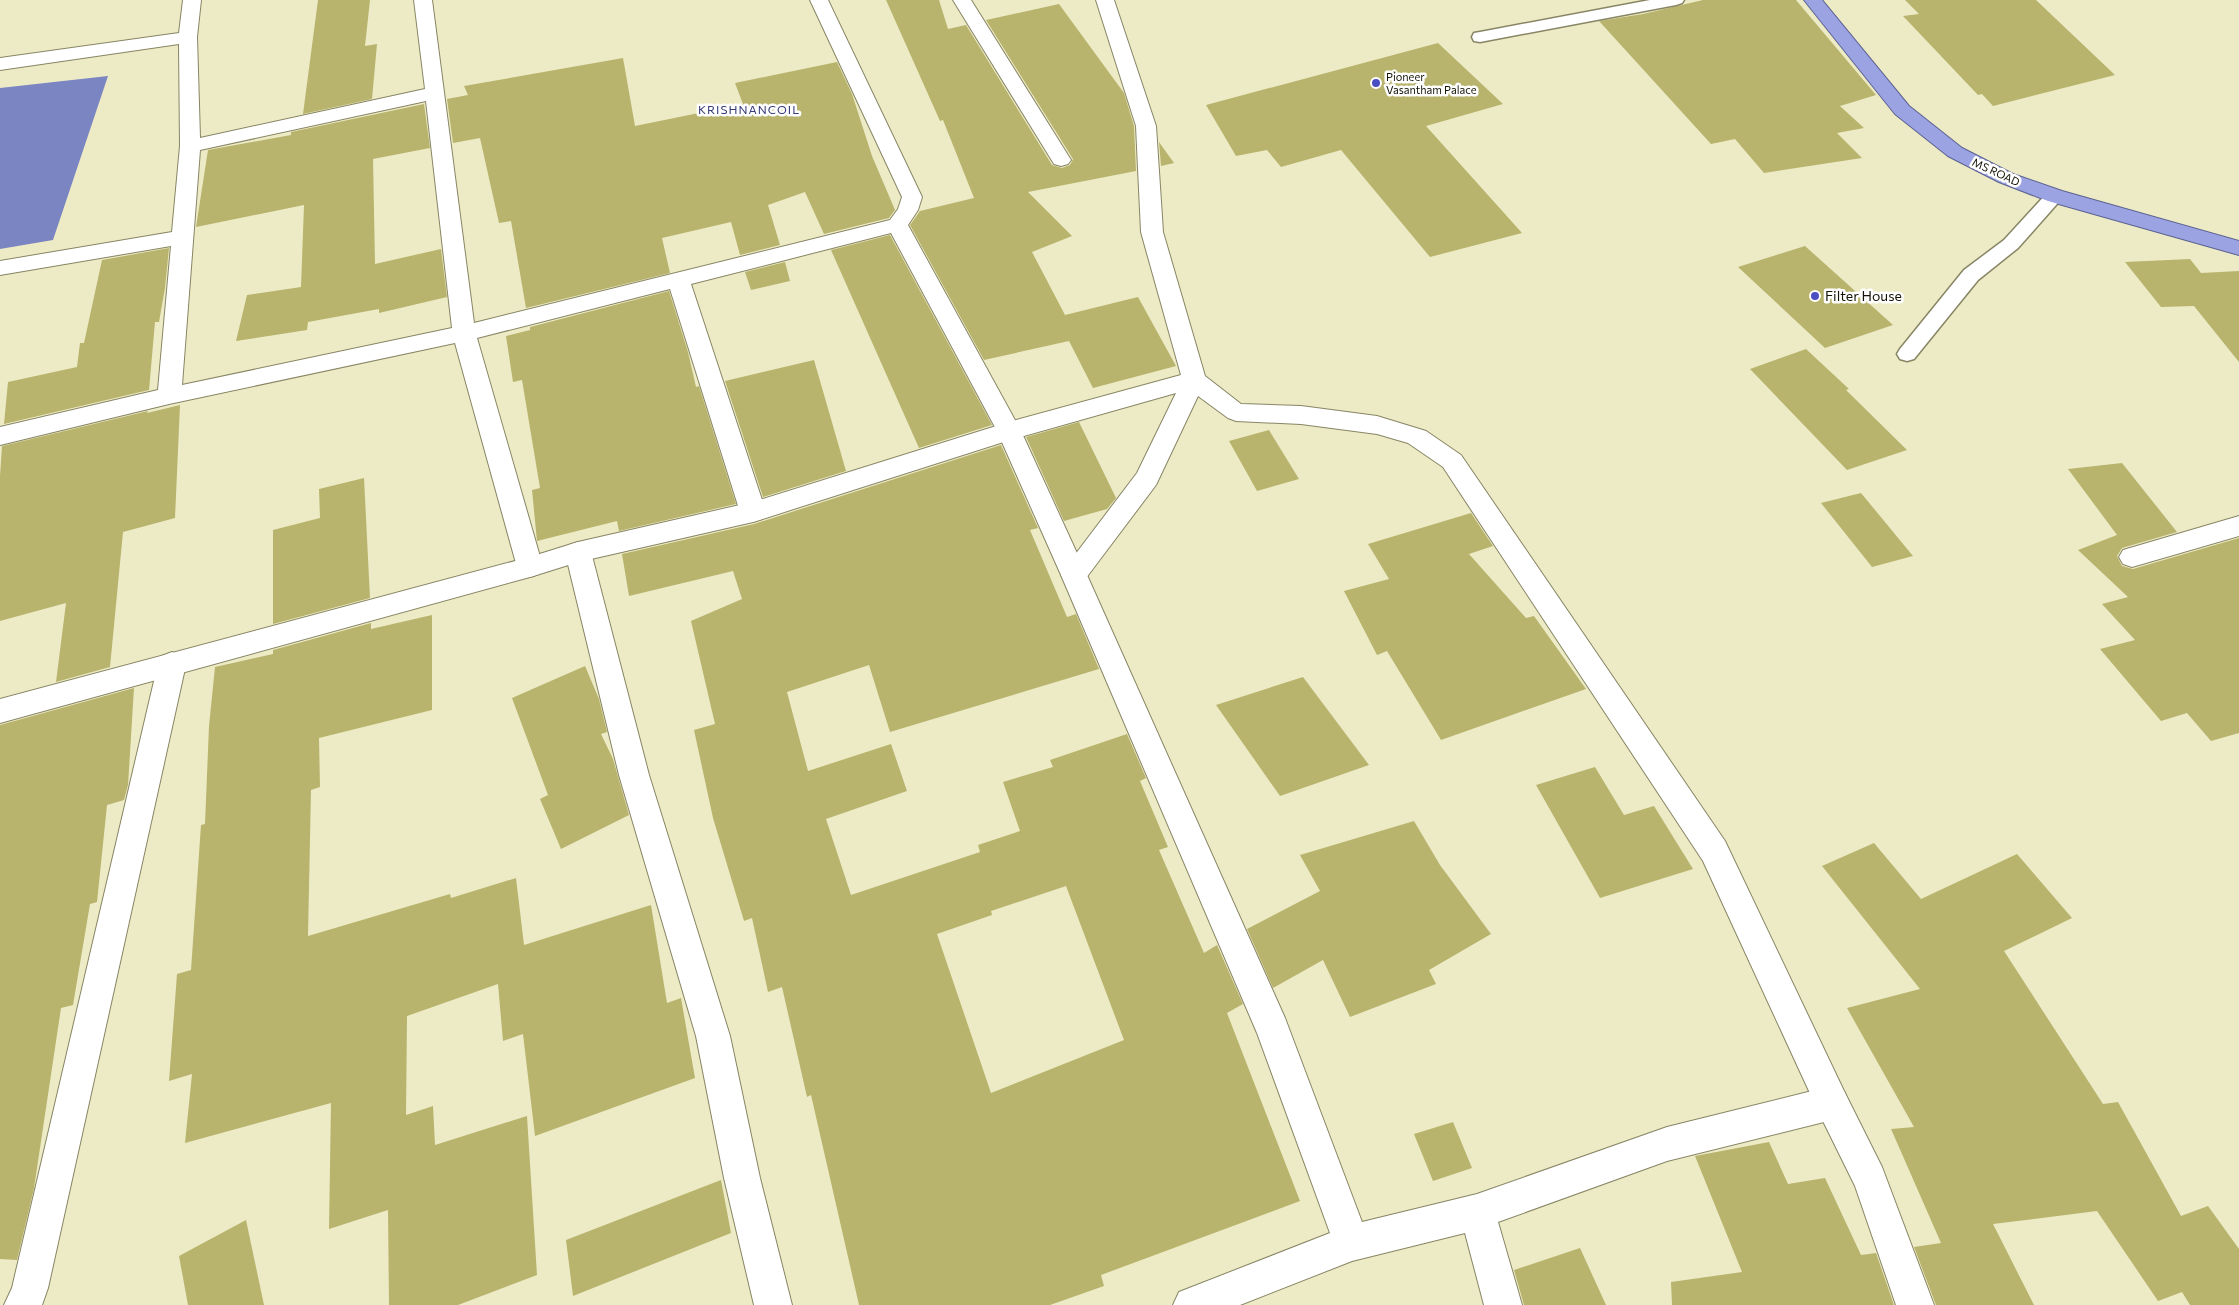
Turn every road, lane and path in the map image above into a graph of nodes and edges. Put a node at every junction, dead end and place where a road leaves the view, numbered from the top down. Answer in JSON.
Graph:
{"nodes":[{"id":1,"x":192,"y":0,"type":"edge"},
{"id":2,"x":423,"y":0,"type":"edge"},
{"id":3,"x":819,"y":0,"type":"edge"},
{"id":4,"x":962,"y":0,"type":"edge"},
{"id":5,"x":1105,"y":0,"type":"edge"},
{"id":6,"x":1676,"y":0,"type":"edge"},
{"id":7,"x":1813,"y":0,"type":"edge"},
{"id":8,"x":188,"y":37,"type":"junction"},
{"id":9,"x":1480,"y":37,"type":"dead end"},
{"id":10,"x":0,"y":64,"type":"edge"},
{"id":11,"x":435,"y":93,"type":"junction"},
{"id":12,"x":190,"y":146,"type":"junction"},
{"id":13,"x":1061,"y":160,"type":"dead end"},
{"id":14,"x":2055,"y":196,"type":"junction"},
{"id":15,"x":897,"y":225,"type":"junction"},
{"id":16,"x":181,"y":237,"type":"junction"},
{"id":17,"x":2239,"y":248,"type":"edge"},
{"id":18,"x":0,"y":268,"type":"edge"},
{"id":19,"x":678,"y":278,"type":"junction"},
{"id":20,"x":464,"y":332,"type":"junction"},
{"id":21,"x":1907,"y":354,"type":"dead end"},
{"id":22,"x":1194,"y":380,"type":"junction"},
{"id":23,"x":169,"y":396,"type":"junction"},
{"id":24,"x":1009,"y":431,"type":"junction"},
{"id":25,"x":0,"y":436,"type":"edge"},
{"id":26,"x":753,"y":512,"type":"junction"},
{"id":27,"x":2239,"y":526,"type":"edge"},
{"id":28,"x":578,"y":552,"type":"junction"},
{"id":29,"x":2132,"y":557,"type":"dead end"},
{"id":30,"x":530,"y":567,"type":"junction"},
{"id":31,"x":1074,"y":575,"type":"junction"},
{"id":32,"x":172,"y":664,"type":"junction"},
{"id":33,"x":0,"y":711,"type":"edge"},
{"id":34,"x":1832,"y":1103,"type":"junction"},
{"id":35,"x":1477,"y":1212,"type":"junction"},
{"id":36,"x":1352,"y":1243,"type":"junction"},
{"id":37,"x":23,"y":1305,"type":"edge"},
{"id":38,"x":773,"y":1305,"type":"edge"},
{"id":39,"x":1192,"y":1305,"type":"edge"},
{"id":40,"x":1502,"y":1305,"type":"edge"},
{"id":41,"x":1914,"y":1305,"type":"edge"}],
"edges":[{"from":1,"to":8,"type":"street"},
{"from":2,"to":11,"type":"street"},
{"from":3,"to":15,"type":"street"},
{"from":4,"to":13,"type":"street"},
{"from":5,"to":22,"type":"street"},
{"from":6,"to":9,"type":"lane"},
{"from":7,"to":14,"type":"highway","name":"MS ROAD"},
{"from":8,"to":10,"type":"street"},
{"from":8,"to":12,"type":"street"},
{"from":11,"to":12,"type":"street"},
{"from":11,"to":20,"type":"street"},
{"from":12,"to":16,"type":"street"},
{"from":14,"to":17,"type":"highway","name":"MS ROAD"},
{"from":14,"to":21,"type":"lane"},
{"from":15,"to":19,"type":"street"},
{"from":15,"to":24,"type":"street"},
{"from":16,"to":18,"type":"street"},
{"from":16,"to":23,"type":"street"},
{"from":19,"to":20,"type":"street"},
{"from":19,"to":26,"type":"street"},
{"from":20,"to":23,"type":"street"},
{"from":20,"to":30,"type":"street"},
{"from":22,"to":24,"type":"street"},
{"from":22,"to":31,"type":"street"},
{"from":22,"to":34,"type":"street"},
{"from":23,"to":25,"type":"street"},
{"from":24,"to":26,"type":"street"},
{"from":24,"to":31,"type":"street"},
{"from":26,"to":28,"type":"street"},
{"from":27,"to":29,"type":"street"},
{"from":28,"to":30,"type":"street"},
{"from":28,"to":38,"type":"street"},
{"from":30,"to":32,"type":"street"},
{"from":31,"to":36,"type":"street"},
{"from":32,"to":33,"type":"street"},
{"from":32,"to":37,"type":"street"},
{"from":34,"to":35,"type":"street"},
{"from":34,"to":41,"type":"street"},
{"from":35,"to":36,"type":"street"},
{"from":35,"to":40,"type":"street"},
{"from":36,"to":39,"type":"street"}]}
